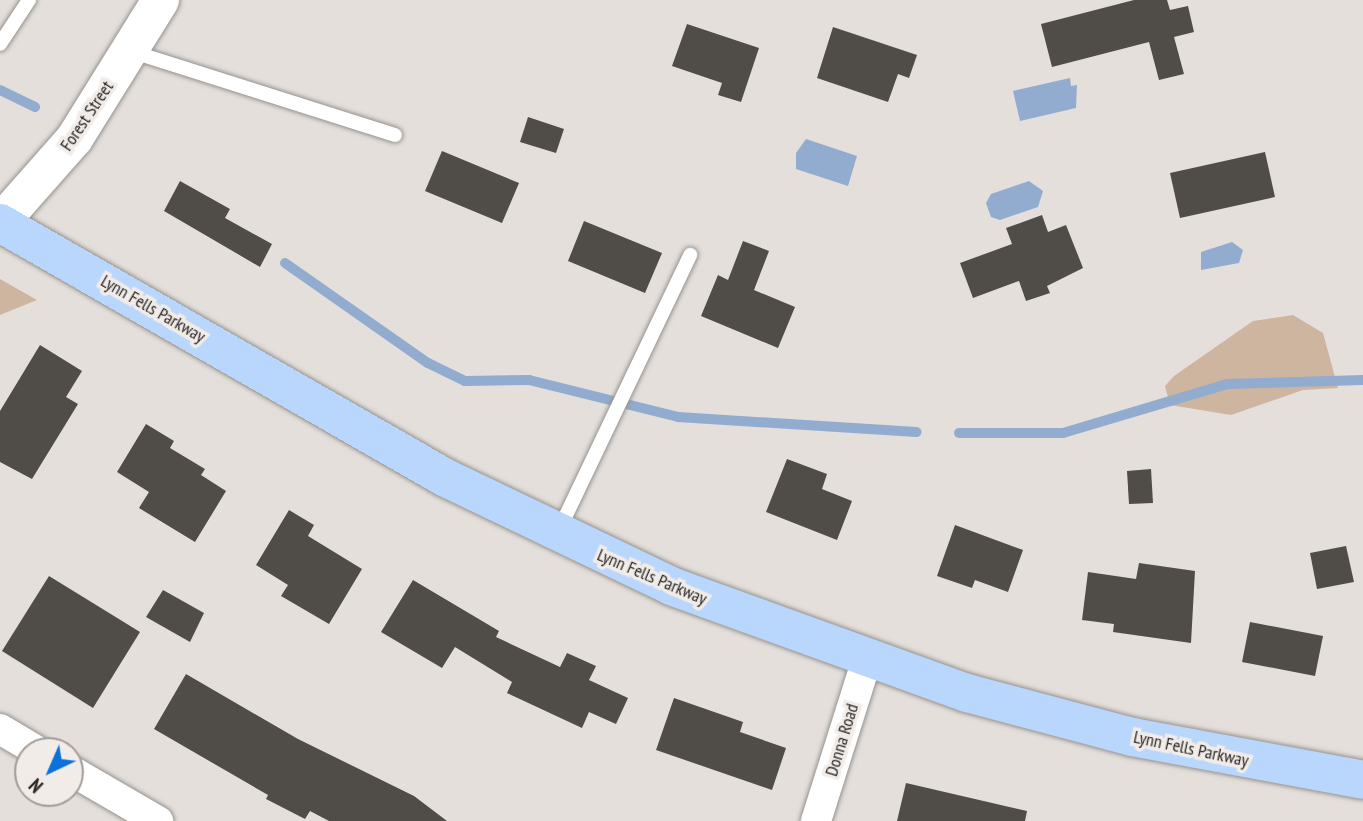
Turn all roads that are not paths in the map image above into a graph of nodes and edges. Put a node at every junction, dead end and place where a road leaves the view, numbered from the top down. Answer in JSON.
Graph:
{"nodes":[{"id":1,"x":29,"y":0,"type":"edge"},
{"id":2,"x":160,"y":0,"type":"edge"},
{"id":3,"x":0,"y":44,"type":"edge"},
{"id":4,"x":128,"y":51,"type":"junction"},
{"id":5,"x":395,"y":135,"type":"dead end"},
{"id":6,"x":0,"y":223,"type":"edge"},
{"id":7,"x":690,"y":255,"type":"dead end"},
{"id":8,"x":557,"y":535,"type":"junction"},
{"id":9,"x":867,"y":659,"type":"junction"},
{"id":10,"x":84,"y":778,"type":"edge"},
{"id":11,"x":1363,"y":780,"type":"edge"},
{"id":12,"x":158,"y":821,"type":"edge"},
{"id":13,"x":816,"y":821,"type":"edge"}],
"edges":[{"from":1,"to":3,"type":"lane"},
{"from":2,"to":4,"type":"street","name":"Forest Street"},
{"from":4,"to":5,"type":"lane"},
{"from":4,"to":6,"type":"street","name":"Forest Street"},
{"from":6,"to":8,"type":"main road","name":"Lynn Fells Parkway"},
{"from":7,"to":8,"type":"lane"},
{"from":8,"to":9,"type":"main road","name":"Lynn Fells Parkway"},
{"from":9,"to":11,"type":"main road","name":"Lynn Fells Parkway"},
{"from":9,"to":13,"type":"street","name":"Donna Road"},
{"from":10,"to":12,"type":"street"}]}
